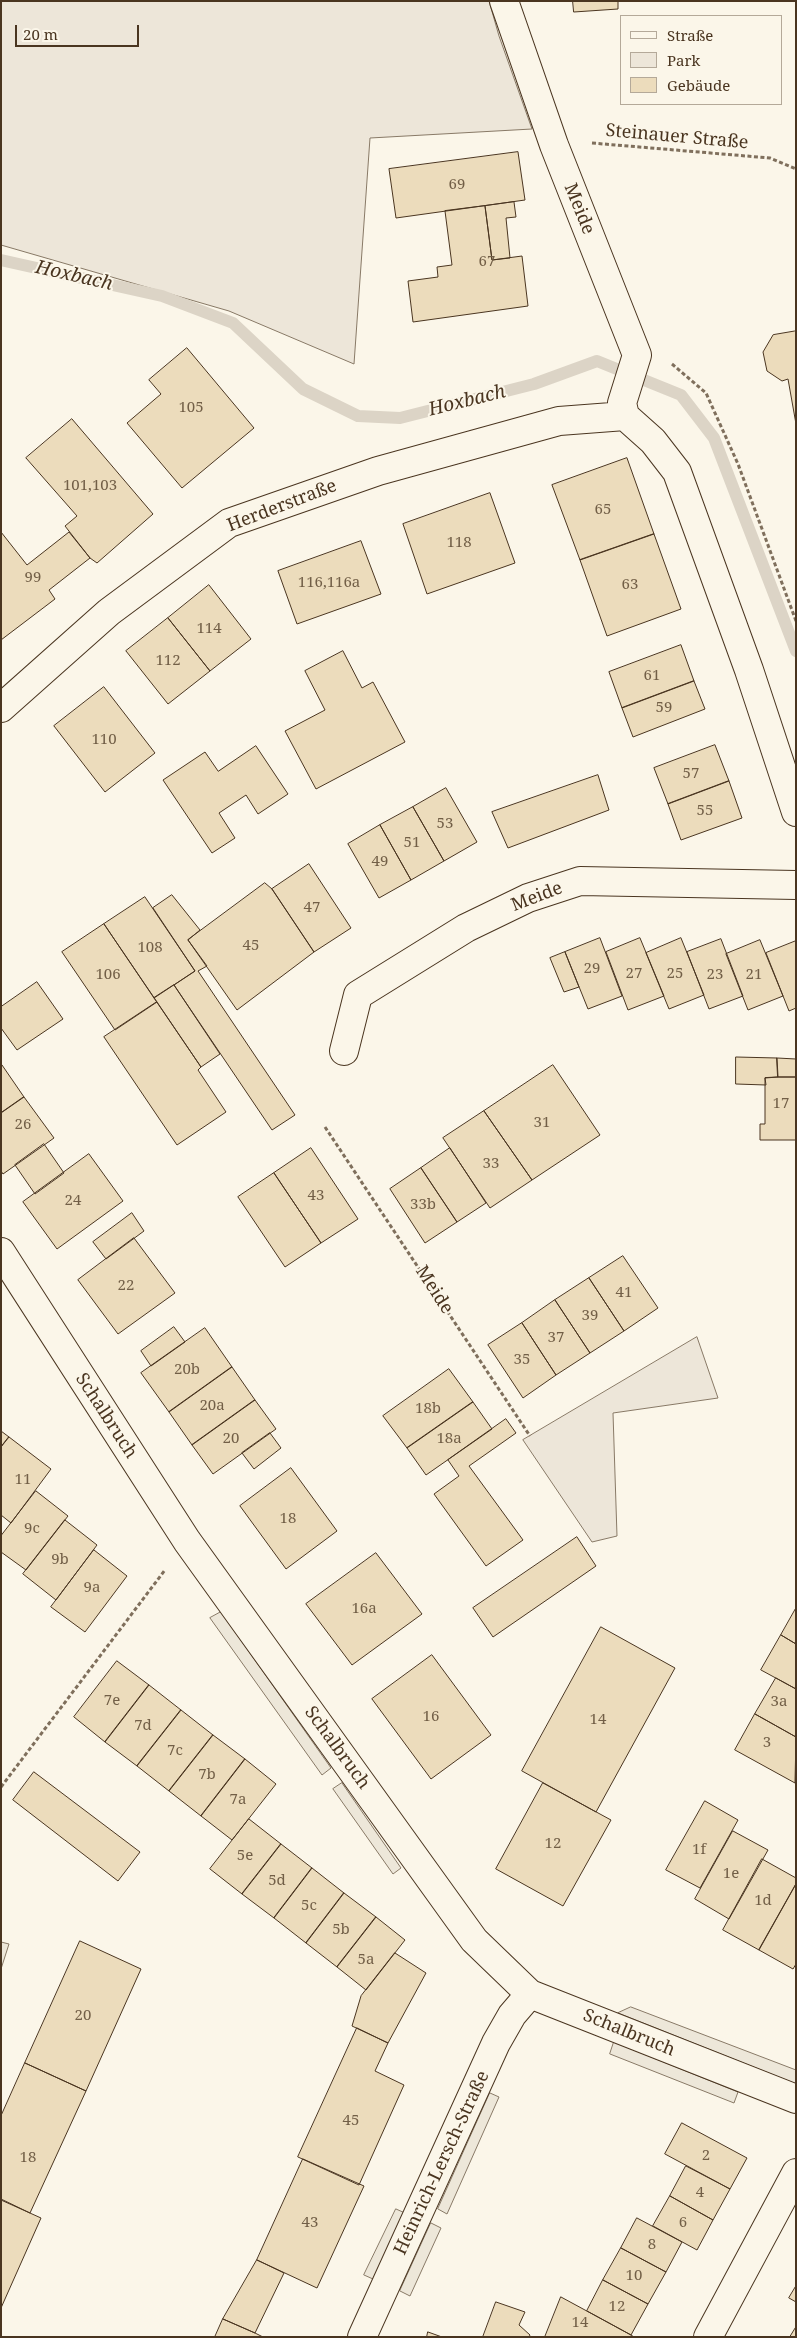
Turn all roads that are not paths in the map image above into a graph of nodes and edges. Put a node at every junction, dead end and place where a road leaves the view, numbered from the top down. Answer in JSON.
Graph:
{"nodes":[{"id":1,"x":504,"y":1,"type":"edge"},
{"id":2,"x":624,"y":409,"type":"junction"},
{"id":3,"x":1,"y":708,"type":"edge"},
{"id":4,"x":796,"y":812,"type":"edge"},
{"id":5,"x":796,"y":885,"type":"edge"},
{"id":6,"x":344,"y":1051,"type":"dead end"},
{"id":7,"x":1,"y":1252,"type":"edge"},
{"id":8,"x":530,"y":1994,"type":"junction"},
{"id":9,"x":796,"y":2099,"type":"edge"},
{"id":10,"x":796,"y":2173,"type":"edge"},
{"id":11,"x":362,"y":2337,"type":"edge"},
{"id":12,"x":708,"y":2337,"type":"edge"}],
"edges":[{"from":1,"to":2,"type":"street","name":"Meide"},
{"from":2,"to":3,"type":"street","name":"Herderstraße"},
{"from":2,"to":4,"type":"street"},
{"from":5,"to":6,"type":"street","name":"Meide"},
{"from":7,"to":8,"type":"street","name":"Schalbruch"},
{"from":8,"to":9,"type":"street","name":"Schalbruch"},
{"from":8,"to":11,"type":"street","name":"Heinrich-Lersch-Straße"},
{"from":10,"to":12,"type":"street"}]}
